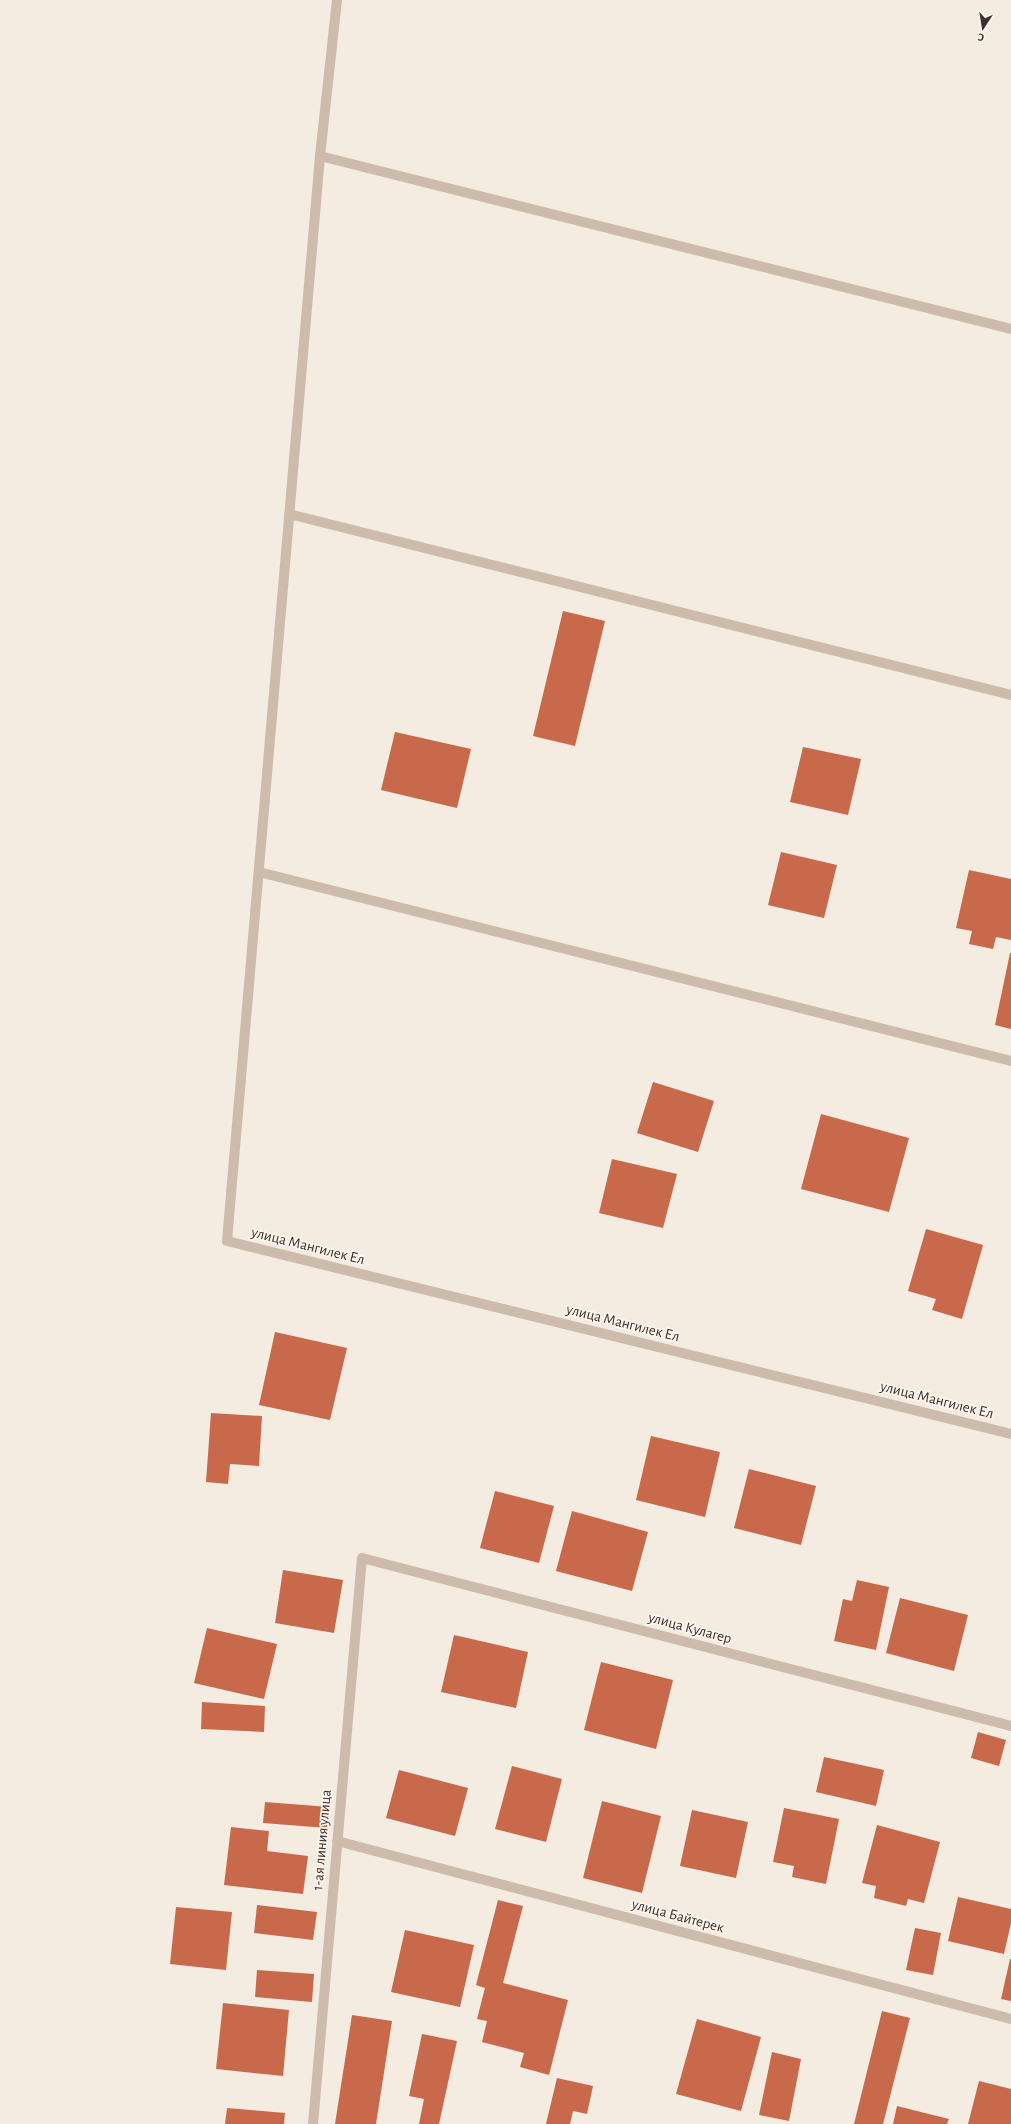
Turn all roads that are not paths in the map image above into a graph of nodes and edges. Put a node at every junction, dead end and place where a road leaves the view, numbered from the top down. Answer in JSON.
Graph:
{"nodes":[{"id":1,"x":337,"y":0,"type":"edge"},
{"id":2,"x":320,"y":156,"type":"junction"},
{"id":3,"x":1011,"y":329,"type":"edge"},
{"id":4,"x":289,"y":514,"type":"junction"},
{"id":5,"x":1011,"y":695,"type":"edge"},
{"id":6,"x":259,"y":872,"type":"junction"},
{"id":7,"x":1011,"y":1061,"type":"edge"},
{"id":8,"x":1011,"y":1434,"type":"edge"},
{"id":9,"x":362,"y":1558,"type":"joint"},
{"id":10,"x":1011,"y":1726,"type":"edge"},
{"id":11,"x":337,"y":1841,"type":"junction"},
{"id":12,"x":1011,"y":2019,"type":"edge"},
{"id":13,"x":313,"y":2124,"type":"edge"}],
"edges":[{"from":1,"to":2,"type":"street"},
{"from":2,"to":3,"type":"street"},
{"from":2,"to":4,"type":"street"},
{"from":4,"to":5,"type":"street"},
{"from":4,"to":6,"type":"street"},
{"from":6,"to":7,"type":"street"},
{"from":6,"to":8,"type":"street","name":"улица Мангилек Ел"},
{"from":9,"to":10,"type":"street","name":"улица Кулагер"},
{"from":9,"to":11,"type":"street","name":"1-ая линия улица"},
{"from":11,"to":12,"type":"street","name":"улица Байтерек"},
{"from":11,"to":13,"type":"street","name":"1-ая линия улица"}]}
